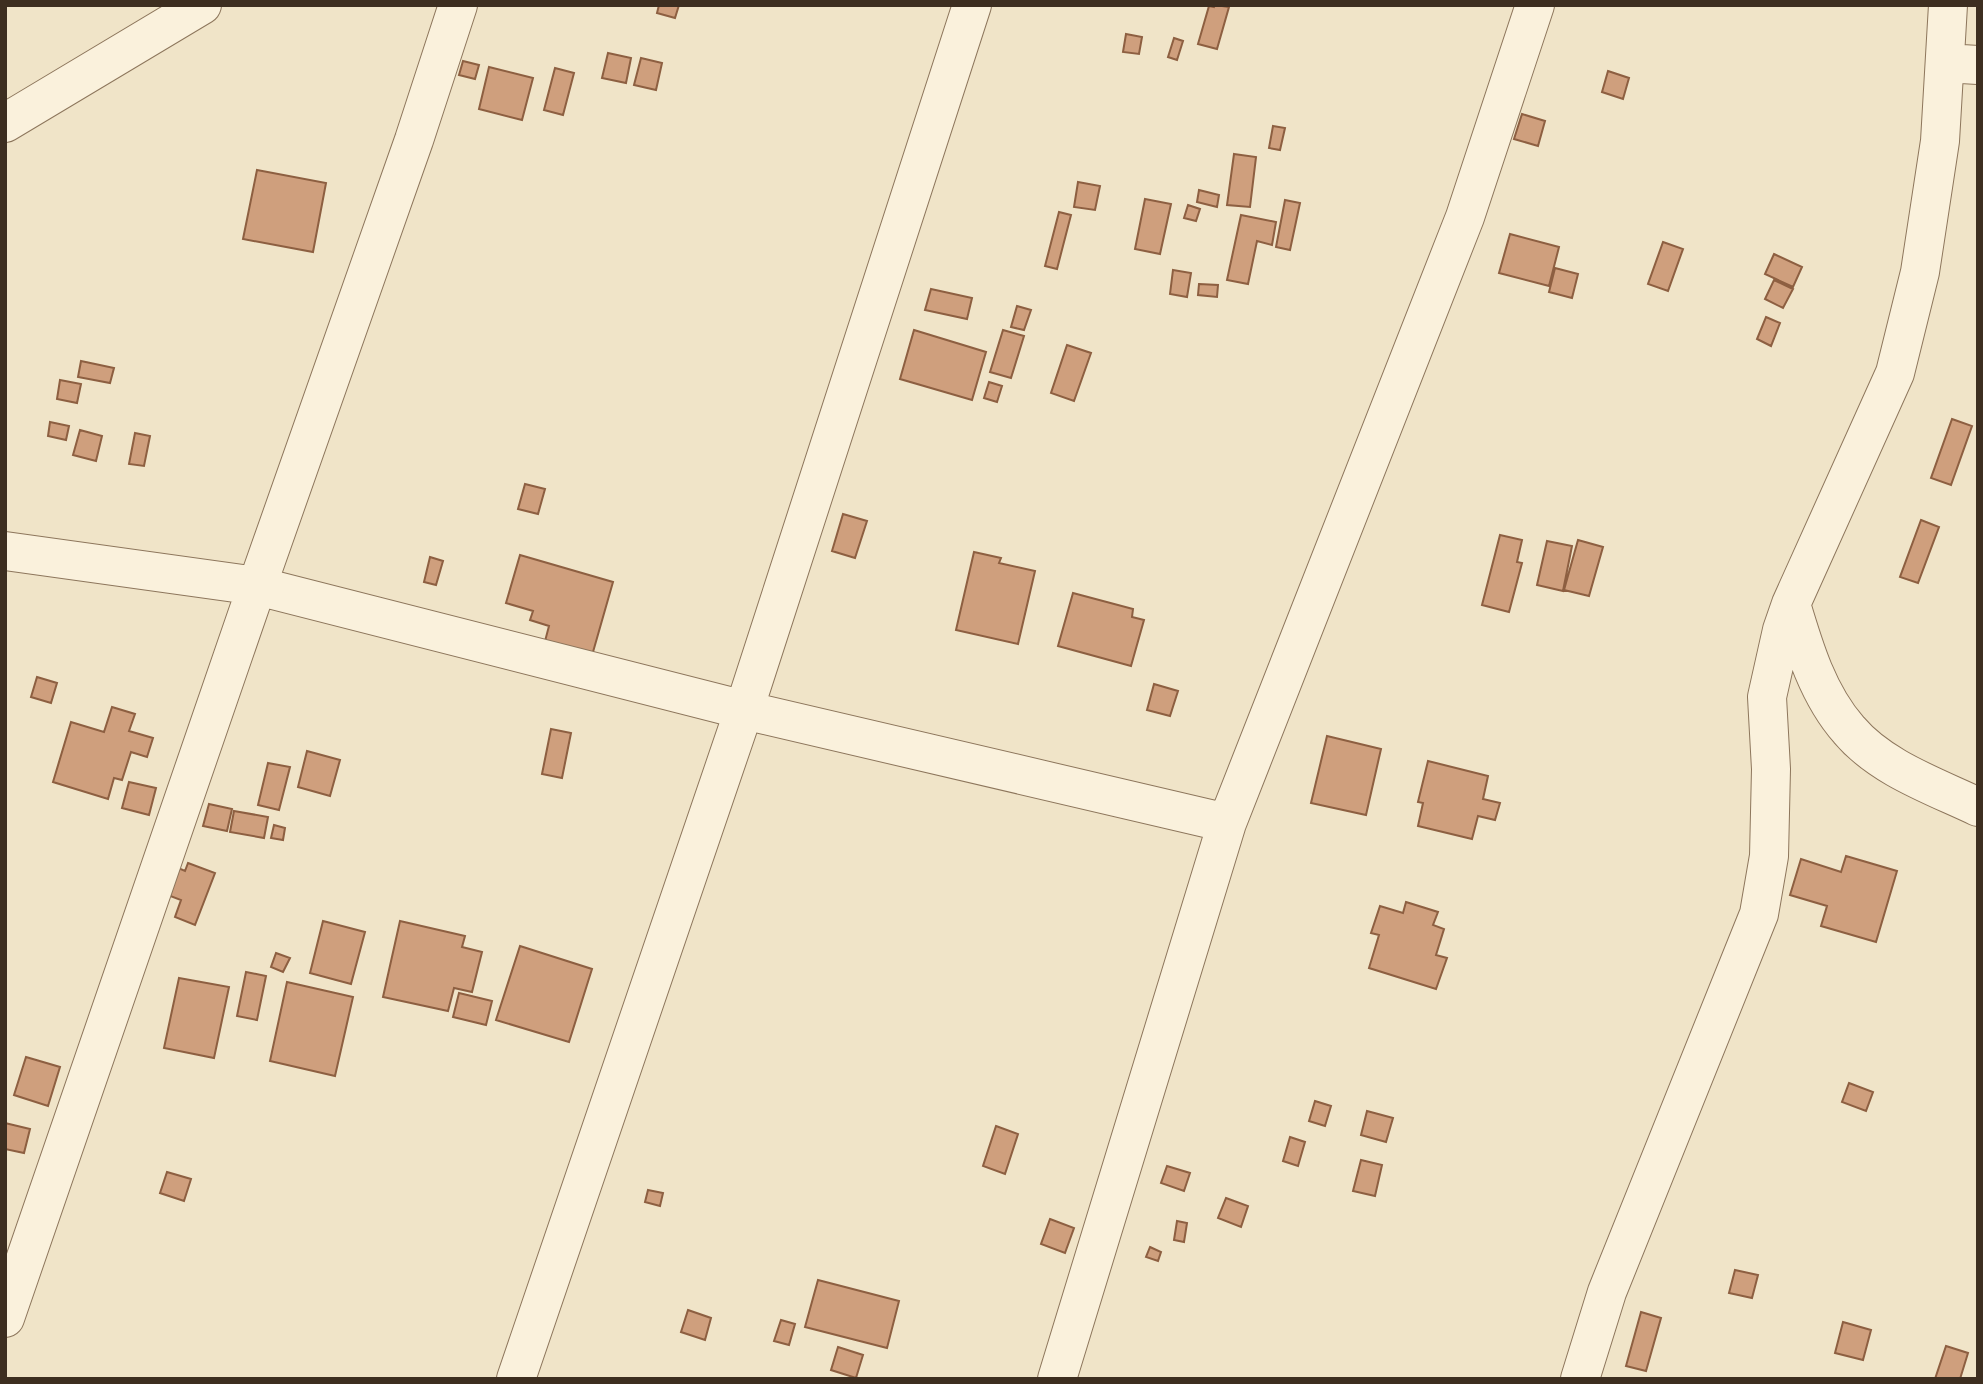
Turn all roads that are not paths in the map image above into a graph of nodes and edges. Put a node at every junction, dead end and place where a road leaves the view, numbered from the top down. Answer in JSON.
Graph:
{"nodes":[{"id":1,"x":202,"y":5,"type":"edge"},
{"id":2,"x":458,"y":5,"type":"edge"},
{"id":3,"x":1948,"y":5,"type":"edge"},
{"id":4,"x":961,"y":7,"type":"edge"},
{"id":5,"x":1529,"y":10,"type":"edge"},
{"id":6,"x":1961,"y":64,"type":"edge"},
{"id":7,"x":5,"y":123,"type":"edge"},
{"id":8,"x":5,"y":551,"type":"edge"},
{"id":9,"x":257,"y":586,"type":"junction"},
{"id":10,"x":1791,"y":604,"type":"junction"},
{"id":11,"x":744,"y":710,"type":"junction"},
{"id":12,"x":1978,"y":807,"type":"edge"},
{"id":13,"x":1227,"y":822,"type":"junction"},
{"id":14,"x":5,"y":1318,"type":"edge"},
{"id":15,"x":516,"y":1379,"type":"edge"},
{"id":16,"x":1057,"y":1379,"type":"edge"},
{"id":17,"x":1580,"y":1379,"type":"edge"}],
"edges":[{"from":1,"to":7,"type":"street"},
{"from":2,"to":9,"type":"street"},
{"from":3,"to":6,"type":"street"},
{"from":4,"to":11,"type":"street"},
{"from":5,"to":13,"type":"street"},
{"from":6,"to":10,"type":"street"},
{"from":8,"to":9,"type":"street"},
{"from":9,"to":11,"type":"street"},
{"from":9,"to":14,"type":"street"},
{"from":10,"to":12,"type":"street"},
{"from":10,"to":17,"type":"street"},
{"from":11,"to":13,"type":"street"},
{"from":11,"to":15,"type":"street"},
{"from":13,"to":16,"type":"street"}]}
